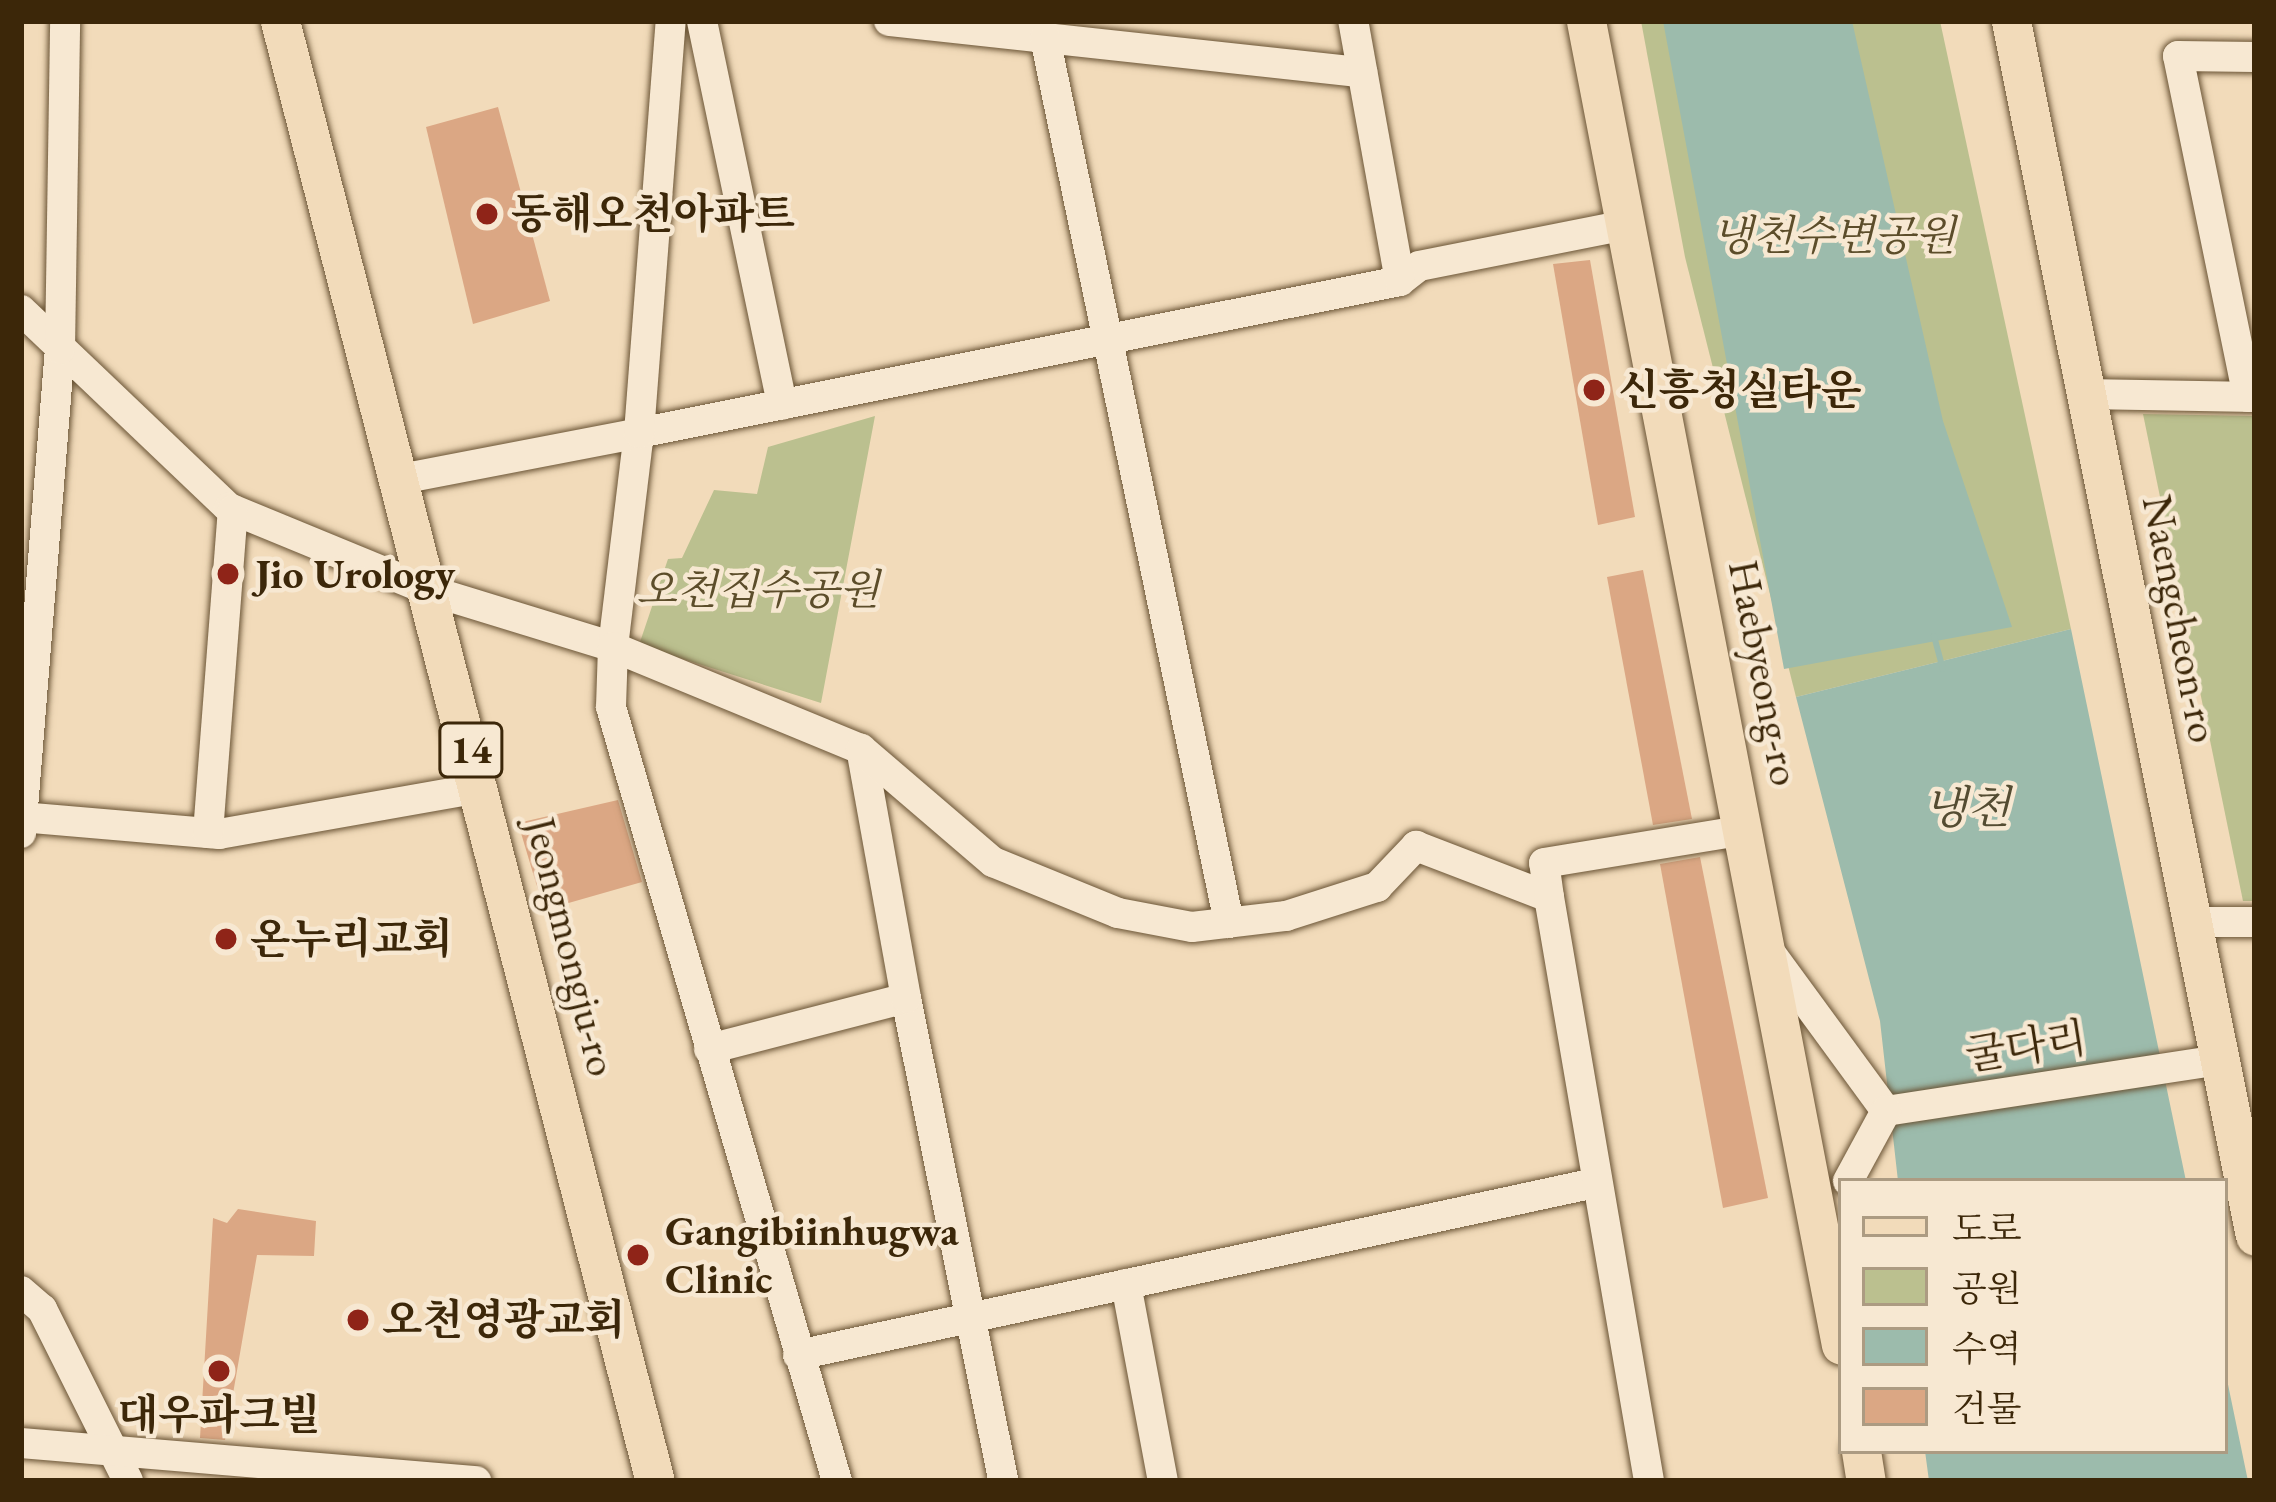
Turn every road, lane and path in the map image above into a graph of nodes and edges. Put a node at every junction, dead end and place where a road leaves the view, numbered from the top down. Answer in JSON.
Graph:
{"nodes":[{"id":1,"x":65,"y":21,"type":"edge"},
{"id":2,"x":280,"y":21,"type":"edge"},
{"id":3,"x":671,"y":21,"type":"edge"},
{"id":4,"x":702,"y":21,"type":"edge"},
{"id":5,"x":889,"y":21,"type":"edge"},
{"id":6,"x":1353,"y":21,"type":"edge"},
{"id":7,"x":1586,"y":21,"type":"edge"},
{"id":8,"x":2011,"y":21,"type":"edge"},
{"id":9,"x":1045,"y":38,"type":"junction"},
{"id":10,"x":2255,"y":57,"type":"edge"},
{"id":11,"x":1362,"y":72,"type":"junction"},
{"id":12,"x":1627,"y":225,"type":"junction"},
{"id":13,"x":1400,"y":281,"type":"junction"},
{"id":14,"x":21,"y":310,"type":"edge"},
{"id":15,"x":1107,"y":340,"type":"junction"},
{"id":16,"x":60,"y":349,"type":"junction"},
{"id":17,"x":2086,"y":394,"type":"junction"},
{"id":18,"x":2252,"y":397,"type":"edge"},
{"id":19,"x":782,"y":405,"type":"junction"},
{"id":20,"x":639,"y":433,"type":"junction"},
{"id":21,"x":396,"y":480,"type":"junction"},
{"id":22,"x":233,"y":510,"type":"junction"},
{"id":23,"x":428,"y":590,"type":"junction"},
{"id":24,"x":614,"y":647,"type":"junction"},
{"id":25,"x":861,"y":748,"type":"junction"},
{"id":26,"x":481,"y":788,"type":"junction"},
{"id":27,"x":22,"y":817,"type":"edge"},
{"id":28,"x":1745,"y":830,"type":"junction"},
{"id":29,"x":21,"y":833,"type":"edge"},
{"id":30,"x":208,"y":833,"type":"junction"},
{"id":31,"x":1550,"y":897,"type":"junction"},
{"id":32,"x":1229,"y":922,"type":"junction"},
{"id":33,"x":2192,"y":922,"type":"junction"},
{"id":34,"x":2255,"y":922,"type":"edge"},
{"id":35,"x":1767,"y":950,"type":"junction"},
{"id":36,"x":906,"y":998,"type":"junction"},
{"id":37,"x":709,"y":1049,"type":"junction"},
{"id":38,"x":2220,"y":1060,"type":"junction"},
{"id":39,"x":1889,"y":1110,"type":"junction"},
{"id":40,"x":1850,"y":1178,"type":"edge"},
{"id":41,"x":1595,"y":1183,"type":"junction"},
{"id":42,"x":1838,"y":1199,"type":"edge"},
{"id":43,"x":1820,"y":1232,"type":"junction"},
{"id":44,"x":2255,"y":1236,"type":"edge"},
{"id":45,"x":1126,"y":1284,"type":"junction"},
{"id":46,"x":21,"y":1291,"type":"edge"},
{"id":47,"x":966,"y":1315,"type":"junction"},
{"id":48,"x":1838,"y":1329,"type":"edge"},
{"id":49,"x":798,"y":1354,"type":"junction"},
{"id":50,"x":21,"y":1443,"type":"edge"},
{"id":51,"x":109,"y":1448,"type":"junction"},
{"id":52,"x":128,"y":1481,"type":"edge"},
{"id":53,"x":476,"y":1481,"type":"edge"},
{"id":54,"x":655,"y":1481,"type":"edge"},
{"id":55,"x":837,"y":1481,"type":"edge"},
{"id":56,"x":1003,"y":1481,"type":"edge"},
{"id":57,"x":1163,"y":1481,"type":"edge"},
{"id":58,"x":1649,"y":1481,"type":"edge"}],
"edges":[{"from":1,"to":16,"type":"street"},
{"from":2,"to":21,"type":"main road","name":"Jeongmongju-ro","number":"14"},
{"from":3,"to":20,"type":"street"},
{"from":4,"to":19,"type":"street"},
{"from":5,"to":9,"type":"street"},
{"from":6,"to":11,"type":"street"},
{"from":7,"to":12,"type":"main road","name":"Haebyeong-ro"},
{"from":8,"to":17,"type":"main road","name":"Naengcheon-ro"},
{"from":9,"to":11,"type":"street"},
{"from":9,"to":15,"type":"street"},
{"from":10,"to":18,"type":"street"},
{"from":11,"to":13,"type":"street"},
{"from":12,"to":13,"type":"street"},
{"from":12,"to":28,"type":"main road","name":"Haebyeong-ro"},
{"from":13,"to":15,"type":"street"},
{"from":14,"to":16,"type":"street"},
{"from":15,"to":19,"type":"street"},
{"from":15,"to":32,"type":"street"},
{"from":16,"to":22,"type":"street"},
{"from":16,"to":27,"type":"street"},
{"from":17,"to":18,"type":"street"},
{"from":17,"to":33,"type":"main road","name":"Naengcheon-ro"},
{"from":19,"to":20,"type":"street"},
{"from":20,"to":21,"type":"street"},
{"from":20,"to":24,"type":"street"},
{"from":21,"to":23,"type":"main road","name":"Jeongmongju-ro","number":"14"},
{"from":22,"to":23,"type":"street"},
{"from":22,"to":30,"type":"street"},
{"from":23,"to":24,"type":"street"},
{"from":23,"to":26,"type":"main road","name":"Jeongmongju-ro","number":"14"},
{"from":24,"to":25,"type":"street"},
{"from":24,"to":37,"type":"street"},
{"from":25,"to":32,"type":"street"},
{"from":25,"to":36,"type":"street"},
{"from":26,"to":30,"type":"street"},
{"from":26,"to":54,"type":"main road","name":"Jeongmongju-ro","number":"14"},
{"from":27,"to":29,"type":"street"},
{"from":27,"to":30,"type":"street"},
{"from":28,"to":31,"type":"street"},
{"from":28,"to":35,"type":"main road","name":"Haebyeong-ro"},
{"from":31,"to":32,"type":"street"},
{"from":31,"to":41,"type":"street"},
{"from":33,"to":34,"type":"street"},
{"from":33,"to":38,"type":"main road","name":"Naengcheon-ro"},
{"from":35,"to":39,"type":"street"},
{"from":35,"to":43,"type":"main road","name":"Haebyeong-ro"},
{"from":36,"to":37,"type":"street"},
{"from":36,"to":47,"type":"street"},
{"from":37,"to":49,"type":"street"},
{"from":38,"to":39,"type":"street","name":"굴다리"},
{"from":38,"to":44,"type":"main road","name":"Naengcheon-ro"},
{"from":39,"to":40,"type":"street"},
{"from":41,"to":45,"type":"street"},
{"from":41,"to":58,"type":"street"},
{"from":42,"to":43,"type":"street"},
{"from":43,"to":48,"type":"main road","name":"Haebyeong-ro"},
{"from":45,"to":47,"type":"street"},
{"from":45,"to":57,"type":"street"},
{"from":46,"to":51,"type":"street"},
{"from":47,"to":49,"type":"street"},
{"from":47,"to":56,"type":"street"},
{"from":49,"to":55,"type":"street"},
{"from":50,"to":51,"type":"street"},
{"from":51,"to":52,"type":"street"},
{"from":51,"to":53,"type":"street"}]}
